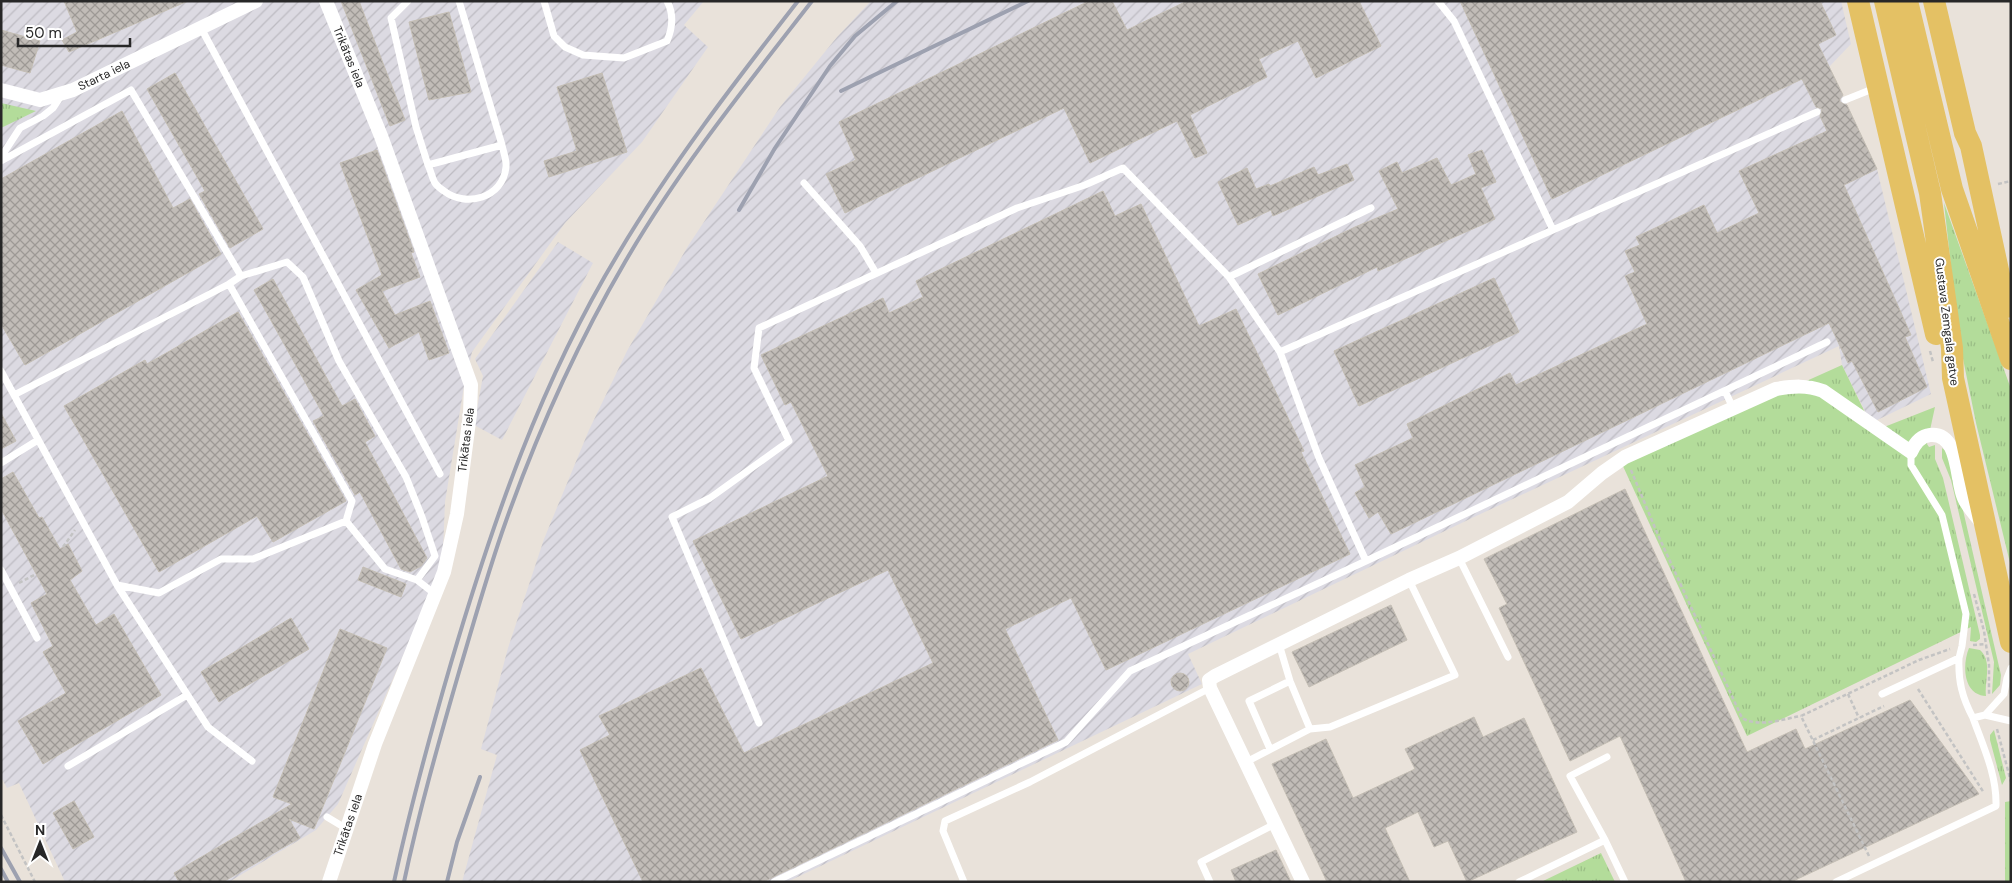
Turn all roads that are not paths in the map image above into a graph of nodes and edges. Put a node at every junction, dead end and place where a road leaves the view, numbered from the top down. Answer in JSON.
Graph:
{"nodes":[{"id":1,"x":256,"y":1,"type":"edge"},
{"id":2,"x":326,"y":1,"type":"edge"},
{"id":3,"x":408,"y":1,"type":"edge"},
{"id":4,"x":458,"y":1,"type":"edge"},
{"id":5,"x":544,"y":1,"type":"edge"},
{"id":6,"x":667,"y":1,"type":"edge"},
{"id":7,"x":1438,"y":1,"type":"edge"},
{"id":8,"x":1858,"y":1,"type":"edge"},
{"id":9,"x":1885,"y":1,"type":"edge"},
{"id":10,"x":1907,"y":1,"type":"edge"},
{"id":11,"x":1934,"y":1,"type":"edge"},
{"id":12,"x":201,"y":28,"type":"junction"},
{"id":13,"x":1878,"y":87,"type":"junction"},
{"id":14,"x":1,"y":90,"type":"edge"},
{"id":15,"x":62,"y":94,"type":"junction"},
{"id":16,"x":1845,"y":100,"type":"dead end"},
{"id":17,"x":1817,"y":112,"type":"dead end"},
{"id":18,"x":502,"y":145,"type":"junction"},
{"id":19,"x":1,"y":157,"type":"edge"},
{"id":20,"x":1,"y":161,"type":"edge"},
{"id":21,"x":428,"y":165,"type":"junction"},
{"id":22,"x":804,"y":183,"type":"dead end"},
{"id":23,"x":1371,"y":208,"type":"dead end"},
{"id":24,"x":1553,"y":230,"type":"junction"},
{"id":25,"x":876,"y":273,"type":"junction"},
{"id":26,"x":241,"y":276,"type":"junction"},
{"id":27,"x":1229,"y":277,"type":"junction"},
{"id":28,"x":229,"y":284,"type":"junction"},
{"id":29,"x":2011,"y":327,"type":"edge"},
{"id":30,"x":1827,"y":342,"type":"dead end"},
{"id":31,"x":1280,"y":352,"type":"junction"},
{"id":32,"x":2011,"y":359,"type":"edge"},
{"id":33,"x":1,"y":371,"type":"edge"},
{"id":34,"x":1944,"y":373,"type":"junction"},
{"id":35,"x":1725,"y":391,"type":"junction"},
{"id":36,"x":14,"y":395,"type":"junction"},
{"id":37,"x":1733,"y":408,"type":"junction"},
{"id":38,"x":38,"y":440,"type":"junction"},
{"id":39,"x":1911,"y":452,"type":"junction"},
{"id":40,"x":1,"y":463,"type":"edge"},
{"id":41,"x":440,"y":474,"type":"dead end"},
{"id":42,"x":346,"y":521,"type":"junction"},
{"id":43,"x":1984,"y":525,"type":"junction"},
{"id":44,"x":1459,"y":558,"type":"junction"},
{"id":45,"x":1366,"y":561,"type":"junction"},
{"id":46,"x":1,"y":570,"type":"edge"},
{"id":47,"x":417,"y":580,"type":"junction"},
{"id":48,"x":1409,"y":580,"type":"junction"},
{"id":49,"x":117,"y":585,"type":"junction"},
{"id":50,"x":435,"y":594,"type":"junction"},
{"id":51,"x":37,"y":638,"type":"dead end"},
{"id":52,"x":2011,"y":642,"type":"edge"},
{"id":53,"x":1279,"y":644,"type":"junction"},
{"id":54,"x":1508,"y":657,"type":"dead end"},
{"id":55,"x":1958,"y":658,"type":"junction"},
{"id":56,"x":2011,"y":668,"type":"edge"},
{"id":57,"x":1290,"y":681,"type":"junction"},
{"id":58,"x":1210,"y":688,"type":"junction"},
{"id":59,"x":1882,"y":694,"type":"dead end"},
{"id":60,"x":187,"y":695,"type":"junction"},
{"id":61,"x":1985,"y":715,"type":"junction"},
{"id":62,"x":1973,"y":718,"type":"junction"},
{"id":63,"x":2011,"y":721,"type":"edge"},
{"id":64,"x":759,"y":723,"type":"dead end"},
{"id":65,"x":1310,"y":729,"type":"junction"},
{"id":66,"x":1270,"y":749,"type":"junction"},
{"id":67,"x":1607,"y":758,"type":"dead end"},
{"id":68,"x":252,"y":761,"type":"dead end"},
{"id":69,"x":1246,"y":762,"type":"junction"},
{"id":70,"x":68,"y":766,"type":"dead end"},
{"id":71,"x":327,"y":817,"type":"dead end"},
{"id":72,"x":1276,"y":824,"type":"junction"},
{"id":73,"x":347,"y":829,"type":"junction"},
{"id":74,"x":1605,"y":840,"type":"junction"},
{"id":75,"x":328,"y":882,"type":"edge"},
{"id":76,"x":774,"y":882,"type":"edge"},
{"id":77,"x":964,"y":882,"type":"edge"},
{"id":78,"x":1210,"y":882,"type":"edge"},
{"id":79,"x":1303,"y":882,"type":"edge"},
{"id":80,"x":1519,"y":882,"type":"edge"},
{"id":81,"x":1626,"y":882,"type":"edge"},
{"id":82,"x":1836,"y":882,"type":"edge"}],
"edges":[{"from":1,"to":12,"type":"street","name":"Starta iela"},
{"from":2,"to":50,"type":"street","name":"Trikātas iela"},
{"from":3,"to":21,"type":"lane"},
{"from":4,"to":18,"type":"lane"},
{"from":5,"to":6,"type":"lane"},
{"from":7,"to":24,"type":"lane"},
{"from":8,"to":13,"type":"main road"},
{"from":9,"to":34,"type":"main road","name":"Gustava Zemgala gatve"},
{"from":10,"to":32,"type":"main road"},
{"from":11,"to":29,"type":"main road"},
{"from":12,"to":15,"type":"street","name":"Starta iela"},
{"from":12,"to":41,"type":"lane"},
{"from":13,"to":16,"type":"lane"},
{"from":13,"to":34,"type":"main road"},
{"from":14,"to":15,"type":"street","name":"Starta iela"},
{"from":15,"to":19,"type":"lane"},
{"from":17,"to":24,"type":"lane"},
{"from":18,"to":21,"type":"lane"},
{"from":18,"to":21,"type":"lane"},
{"from":20,"to":26,"type":"lane"},
{"from":22,"to":25,"type":"lane"},
{"from":23,"to":27,"type":"lane"},
{"from":24,"to":31,"type":"lane"},
{"from":25,"to":27,"type":"lane"},
{"from":25,"to":64,"type":"lane"},
{"from":26,"to":28,"type":"lane"},
{"from":26,"to":47,"type":"lane"},
{"from":27,"to":31,"type":"lane"},
{"from":28,"to":36,"type":"lane"},
{"from":28,"to":42,"type":"lane"},
{"from":30,"to":35,"type":"lane"},
{"from":31,"to":45,"type":"lane"},
{"from":33,"to":36,"type":"lane"},
{"from":34,"to":43,"type":"main road","name":"Gustava Zemgala gatve"},
{"from":35,"to":37,"type":"lane"},
{"from":35,"to":45,"type":"lane"},
{"from":36,"to":38,"type":"lane"},
{"from":37,"to":39,"type":"street"},
{"from":37,"to":44,"type":"street"},
{"from":38,"to":40,"type":"lane"},
{"from":38,"to":49,"type":"lane"},
{"from":39,"to":43,"type":"street"},
{"from":39,"to":55,"type":"lane"},
{"from":42,"to":47,"type":"lane"},
{"from":42,"to":49,"type":"lane"},
{"from":43,"to":52,"type":"main road","name":"Gustava Zemgala gatve"},
{"from":44,"to":48,"type":"street"},
{"from":44,"to":54,"type":"lane"},
{"from":45,"to":76,"type":"lane"},
{"from":46,"to":51,"type":"lane"},
{"from":47,"to":50,"type":"lane"},
{"from":48,"to":53,"type":"street"},
{"from":48,"to":65,"type":"lane"},
{"from":49,"to":60,"type":"lane"},
{"from":50,"to":73,"type":"street","name":"Trikātas iela"},
{"from":53,"to":57,"type":"lane"},
{"from":53,"to":58,"type":"street"},
{"from":55,"to":59,"type":"lane"},
{"from":55,"to":62,"type":"lane"},
{"from":56,"to":61,"type":"lane"},
{"from":57,"to":65,"type":"lane"},
{"from":57,"to":66,"type":"lane"},
{"from":58,"to":69,"type":"street"},
{"from":58,"to":77,"type":"lane"},
{"from":60,"to":68,"type":"lane"},
{"from":60,"to":70,"type":"lane"},
{"from":61,"to":62,"type":"lane"},
{"from":61,"to":63,"type":"lane"},
{"from":62,"to":82,"type":"lane"},
{"from":65,"to":66,"type":"lane"},
{"from":66,"to":69,"type":"lane"},
{"from":67,"to":74,"type":"lane"},
{"from":69,"to":72,"type":"street"},
{"from":71,"to":73,"type":"lane"},
{"from":72,"to":78,"type":"lane"},
{"from":72,"to":79,"type":"street"},
{"from":73,"to":75,"type":"street","name":"Trikātas iela"},
{"from":74,"to":80,"type":"lane"},
{"from":74,"to":81,"type":"lane"}]}
